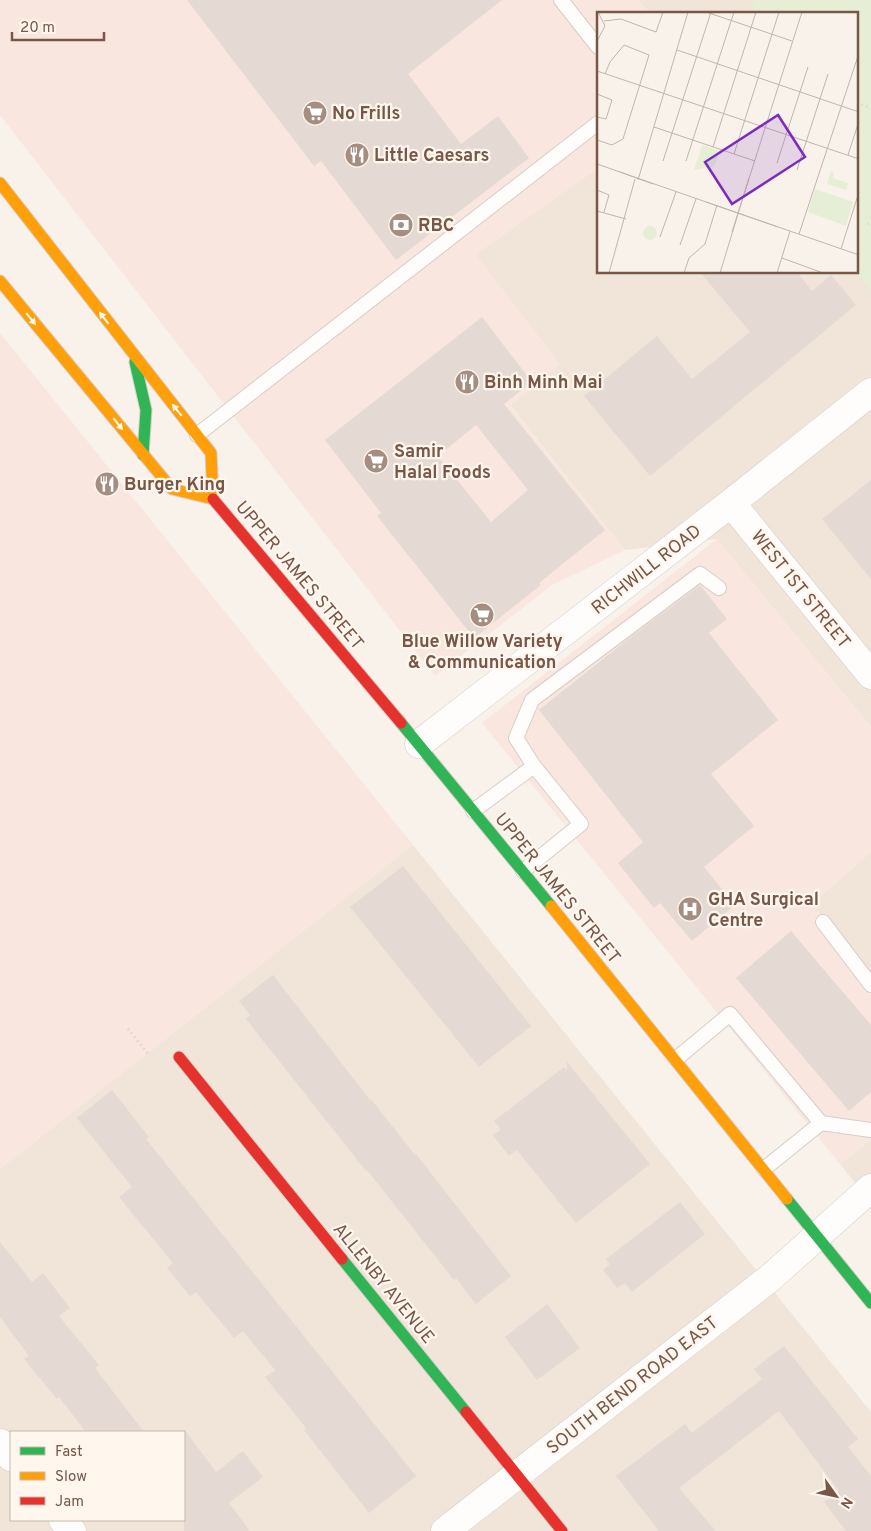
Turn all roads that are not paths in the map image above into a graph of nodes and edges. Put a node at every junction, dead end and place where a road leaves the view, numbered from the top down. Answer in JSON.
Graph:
{"nodes":[{"id":1,"x":562,"y":0,"type":"edge"},
{"id":2,"x":597,"y":46,"type":"edge"},
{"id":3,"x":597,"y":124,"type":"edge"},
{"id":4,"x":0,"y":183,"type":"edge"},
{"id":5,"x":0,"y":282,"type":"edge"},
{"id":6,"x":134,"y":356,"type":"junction"},
{"id":7,"x":871,"y":392,"type":"edge"},
{"id":8,"x":197,"y":435,"type":"junction"},
{"id":9,"x":144,"y":455,"type":"junction"},
{"id":10,"x":213,"y":499,"type":"junction"},
{"id":11,"x":731,"y":504,"type":"junction"},
{"id":12,"x":719,"y":588,"type":"dead end"},
{"id":13,"x":871,"y":675,"type":"edge"},
{"id":14,"x":419,"y":744,"type":"junction"},
{"id":15,"x":534,"y":766,"type":"junction"},
{"id":16,"x":473,"y":811,"type":"junction"},
{"id":17,"x":523,"y":871,"type":"junction"},
{"id":18,"x":823,"y":922,"type":"dead end"},
{"id":19,"x":871,"y":985,"type":"edge"},
{"id":20,"x":179,"y":1057,"type":"dead end"},
{"id":21,"x":676,"y":1060,"type":"junction"},
{"id":22,"x":821,"y":1123,"type":"junction"},
{"id":23,"x":871,"y":1130,"type":"edge"},
{"id":24,"x":764,"y":1169,"type":"junction"},
{"id":25,"x":871,"y":1188,"type":"edge"},
{"id":26,"x":818,"y":1237,"type":"junction"},
{"id":27,"x":871,"y":1303,"type":"edge"},
{"id":28,"x":0,"y":1443,"type":"edge"},
{"id":29,"x":10,"y":1456,"type":"edge"},
{"id":30,"x":517,"y":1475,"type":"junction"},
{"id":31,"x":64,"y":1521,"type":"edge"},
{"id":32,"x":72,"y":1531,"type":"edge"},
{"id":33,"x":445,"y":1531,"type":"edge"},
{"id":34,"x":562,"y":1531,"type":"edge"}],
"edges":[{"from":1,"to":2,"type":"lane"},
{"from":3,"to":8,"type":"lane"},
{"from":6,"to":4,"type":"main road","name":"UPPER JAMES STREET","one_way":true},
{"from":5,"to":9,"type":"main road","name":"UPPER JAMES STREET","one_way":true},
{"from":8,"to":6,"type":"main road","name":"UPPER JAMES STREET","one_way":true},
{"from":6,"to":9,"type":"main road"},
{"from":7,"to":11,"type":"street","name":"RICHWILL ROAD"},
{"from":8,"to":10,"type":"main road","name":"UPPER JAMES STREET"},
{"from":9,"to":10,"type":"main road","name":"UPPER JAMES STREET"},
{"from":10,"to":14,"type":"main road","name":"UPPER JAMES STREET"},
{"from":11,"to":13,"type":"street","name":"WEST 1ST STREET"},
{"from":11,"to":14,"type":"street","name":"RICHWILL ROAD"},
{"from":12,"to":15,"type":"lane"},
{"from":14,"to":16,"type":"main road","name":"UPPER JAMES STREET"},
{"from":15,"to":16,"type":"lane"},
{"from":15,"to":17,"type":"lane"},
{"from":16,"to":17,"type":"main road","name":"UPPER JAMES STREET"},
{"from":17,"to":21,"type":"main road","name":"UPPER JAMES STREET"},
{"from":18,"to":19,"type":"lane"},
{"from":20,"to":30,"type":"main road","name":"ALLENBY AVENUE"},
{"from":21,"to":22,"type":"lane"},
{"from":21,"to":24,"type":"main road","name":"UPPER JAMES STREET"},
{"from":22,"to":23,"type":"lane"},
{"from":22,"to":24,"type":"lane"},
{"from":24,"to":26,"type":"main road","name":"UPPER JAMES STREET"},
{"from":25,"to":26,"type":"street","name":"SOUTH BEND ROAD EAST"},
{"from":26,"to":27,"type":"main road","name":"UPPER JAMES STREET"},
{"from":26,"to":30,"type":"street","name":"SOUTH BEND ROAD EAST"},
{"from":28,"to":29,"type":"street"},
{"from":30,"to":33,"type":"street","name":"SOUTH BEND ROAD EAST"},
{"from":30,"to":34,"type":"main road","name":"ALLENBY AVENUE"},
{"from":31,"to":32,"type":"street"}]}
